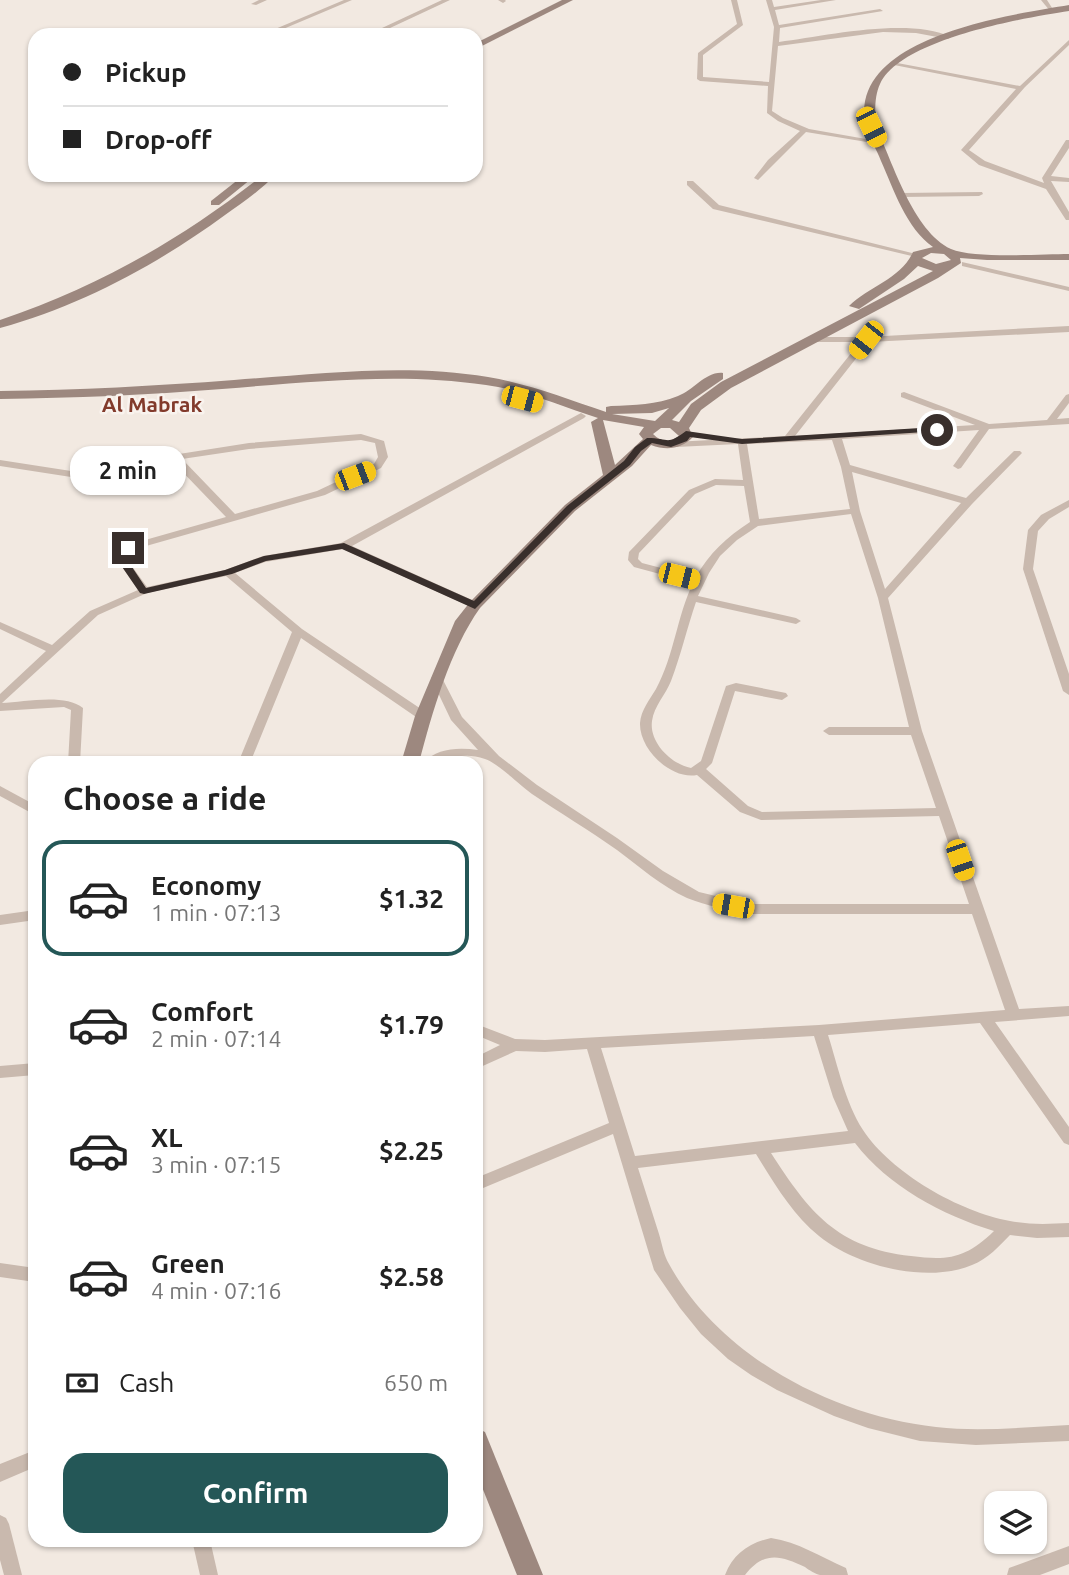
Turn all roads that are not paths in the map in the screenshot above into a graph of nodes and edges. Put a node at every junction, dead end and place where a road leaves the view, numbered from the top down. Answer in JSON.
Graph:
{"nodes":[{"id":1,"x":264,"y":0,"type":"edge"},
{"id":2,"x":349,"y":0,"type":"edge"},
{"id":3,"x":447,"y":0,"type":"edge"},
{"id":4,"x":734,"y":0,"type":"edge"},
{"id":5,"x":769,"y":0,"type":"edge"},
{"id":6,"x":833,"y":0,"type":"edge"},
{"id":7,"x":1035,"y":0,"type":"edge"},
{"id":8,"x":1044,"y":0,"type":"edge"},
{"id":9,"x":571,"y":2,"type":"edge"},
{"id":10,"x":327,"y":3,"type":"dead end"},
{"id":11,"x":558,"y":3,"type":"edge"},
{"id":12,"x":254,"y":4,"type":"dead end"},
{"id":13,"x":337,"y":5,"type":"junction"},
{"id":14,"x":1069,"y":8,"type":"edge"},
{"id":15,"x":771,"y":9,"type":"junction"},
{"id":16,"x":1052,"y":10,"type":"junction"},
{"id":17,"x":880,"y":11,"type":"dead end"},
{"id":18,"x":777,"y":27,"type":"junction"},
{"id":19,"x":281,"y":28,"type":"edge"},
{"id":20,"x":385,"y":28,"type":"edge"},
{"id":21,"x":483,"y":36,"type":"edge"},
{"id":22,"x":948,"y":37,"type":"junction"},
{"id":23,"x":483,"y":42,"type":"edge"},
{"id":24,"x":1069,"y":42,"type":"edge"},
{"id":25,"x":776,"y":44,"type":"junction"},
{"id":26,"x":892,"y":64,"type":"junction"},
{"id":27,"x":771,"y":84,"type":"junction"},
{"id":28,"x":1021,"y":88,"type":"junction"},
{"id":29,"x":805,"y":130,"type":"junction"},
{"id":30,"x":879,"y":142,"type":"junction"},
{"id":31,"x":1068,"y":146,"type":"edge"},
{"id":32,"x":758,"y":178,"type":"dead end"},
{"id":33,"x":1046,"y":178,"type":"junction"},
{"id":34,"x":1069,"y":180,"type":"edge"},
{"id":35,"x":242,"y":182,"type":"edge"},
{"id":36,"x":261,"y":182,"type":"edge"},
{"id":37,"x":690,"y":183,"type":"dead end"},
{"id":38,"x":1051,"y":190,"type":"junction"},
{"id":39,"x":979,"y":194,"type":"dead end"},
{"id":40,"x":901,"y":195,"type":"junction"},
{"id":41,"x":1069,"y":195,"type":"edge"},
{"id":42,"x":908,"y":210,"type":"junction"},
{"id":43,"x":1069,"y":218,"type":"edge"},
{"id":44,"x":918,"y":256,"type":"junction"},
{"id":45,"x":1069,"y":259,"type":"edge"},
{"id":46,"x":951,"y":260,"type":"junction"},
{"id":47,"x":1069,"y":289,"type":"edge"},
{"id":48,"x":0,"y":313,"type":"edge"},
{"id":49,"x":0,"y":324,"type":"edge"},
{"id":50,"x":1069,"y":329,"type":"edge"},
{"id":51,"x":814,"y":339,"type":"junction"},
{"id":52,"x":866,"y":340,"type":"junction"},
{"id":53,"x":904,"y":395,"type":"dead end"},
{"id":54,"x":1069,"y":397,"type":"edge"},
{"id":55,"x":686,"y":398,"type":"junction"},
{"id":56,"x":1,"y":400,"type":"edge"},
{"id":57,"x":579,"y":412,"type":"junction"},
{"id":58,"x":1069,"y":421,"type":"edge"},
{"id":59,"x":598,"y":422,"type":"junction"},
{"id":60,"x":1050,"y":422,"type":"junction"},
{"id":61,"x":659,"y":424,"type":"junction"},
{"id":62,"x":987,"y":426,"type":"junction"},
{"id":63,"x":677,"y":437,"type":"junction"},
{"id":64,"x":836,"y":437,"type":"junction"},
{"id":65,"x":649,"y":439,"type":"junction"},
{"id":66,"x":788,"y":439,"type":"junction"},
{"id":67,"x":738,"y":442,"type":"junction"},
{"id":68,"x":1017,"y":453,"type":"dead end"},
{"id":69,"x":174,"y":457,"type":"junction"},
{"id":70,"x":0,"y":463,"type":"edge"},
{"id":71,"x":627,"y":463,"type":"junction"},
{"id":72,"x":958,"y":466,"type":"dead end"},
{"id":73,"x":846,"y":467,"type":"junction"},
{"id":74,"x":610,"y":477,"type":"junction"},
{"id":75,"x":749,"y":483,"type":"junction"},
{"id":76,"x":968,"y":502,"type":"junction"},
{"id":77,"x":1069,"y":503,"type":"edge"},
{"id":78,"x":855,"y":511,"type":"junction"},
{"id":79,"x":234,"y":519,"type":"junction"},
{"id":80,"x":755,"y":523,"type":"junction"},
{"id":81,"x":344,"y":546,"type":"junction"},
{"id":82,"x":228,"y":572,"type":"junction"},
{"id":83,"x":699,"y":581,"type":"junction"},
{"id":84,"x":144,"y":591,"type":"junction"},
{"id":85,"x":692,"y":598,"type":"junction"},
{"id":86,"x":883,"y":598,"type":"junction"},
{"id":87,"x":475,"y":606,"type":"junction"},
{"id":88,"x":796,"y":621,"type":"dead end"},
{"id":89,"x":0,"y":625,"type":"edge"},
{"id":90,"x":298,"y":631,"type":"junction"},
{"id":91,"x":53,"y":650,"type":"junction"},
{"id":92,"x":437,"y":678,"type":"junction"},
{"id":93,"x":1069,"y":691,"type":"edge"},
{"id":94,"x":782,"y":696,"type":"dead end"},
{"id":95,"x":0,"y":700,"type":"edge"},
{"id":96,"x":0,"y":707,"type":"edge"},
{"id":97,"x":423,"y":716,"type":"junction"},
{"id":98,"x":829,"y":731,"type":"dead end"},
{"id":99,"x":916,"y":731,"type":"junction"},
{"id":100,"x":74,"y":756,"type":"edge"},
{"id":101,"x":247,"y":756,"type":"edge"},
{"id":102,"x":412,"y":756,"type":"edge"},
{"id":103,"x":442,"y":756,"type":"edge"},
{"id":104,"x":492,"y":756,"type":"junction"},
{"id":105,"x":699,"y":770,"type":"junction"},
{"id":106,"x":0,"y":790,"type":"edge"},
{"id":107,"x":28,"y":807,"type":"edge"},
{"id":108,"x":943,"y":811,"type":"junction"},
{"id":109,"x":977,"y":909,"type":"junction"},
{"id":110,"x":28,"y":916,"type":"edge"},
{"id":111,"x":0,"y":920,"type":"edge"},
{"id":112,"x":1069,"y":1011,"type":"edge"},
{"id":113,"x":1014,"y":1014,"type":"junction"},
{"id":114,"x":985,"y":1018,"type":"junction"},
{"id":115,"x":819,"y":1030,"type":"junction"},
{"id":116,"x":483,"y":1032,"type":"edge"},
{"id":117,"x":593,"y":1044,"type":"junction"},
{"id":118,"x":514,"y":1045,"type":"junction"},
{"id":119,"x":483,"y":1060,"type":"edge"},
{"id":120,"x":28,"y":1070,"type":"edge"},
{"id":121,"x":0,"y":1072,"type":"edge"},
{"id":122,"x":617,"y":1126,"type":"junction"},
{"id":123,"x":859,"y":1136,"type":"junction"},
{"id":124,"x":1069,"y":1139,"type":"edge"},
{"id":125,"x":761,"y":1149,"type":"junction"},
{"id":126,"x":629,"y":1163,"type":"junction"},
{"id":127,"x":483,"y":1182,"type":"edge"},
{"id":128,"x":1007,"y":1227,"type":"junction"},
{"id":129,"x":1069,"y":1230,"type":"edge"},
{"id":130,"x":0,"y":1270,"type":"edge"},
{"id":131,"x":28,"y":1274,"type":"edge"},
{"id":132,"x":1069,"y":1433,"type":"edge"},
{"id":133,"x":483,"y":1458,"type":"edge"},
{"id":134,"x":28,"y":1461,"type":"edge"},
{"id":135,"x":0,"y":1473,"type":"edge"},
{"id":136,"x":0,"y":1524,"type":"edge"},
{"id":137,"x":203,"y":1547,"type":"edge"},
{"id":138,"x":1069,"y":1555,"type":"edge"},
{"id":139,"x":13,"y":1575,"type":"edge"},
{"id":140,"x":209,"y":1575,"type":"edge"},
{"id":141,"x":530,"y":1575,"type":"edge"},
{"id":142,"x":734,"y":1575,"type":"edge"},
{"id":143,"x":839,"y":1575,"type":"edge"},
{"id":144,"x":1016,"y":1575,"type":"edge"}],
"edges":[{"from":1,"to":12,"type":"street"},
{"from":2,"to":13,"type":"street"},
{"from":3,"to":20,"type":"street"},
{"from":4,"to":27,"type":"street"},
{"from":5,"to":15,"type":"street"},
{"from":6,"to":15,"type":"street"},
{"from":7,"to":8,"type":"street"},
{"from":8,"to":16,"type":"street"},
{"from":9,"to":11,"type":"street"},
{"from":10,"to":13,"type":"street"},
{"from":11,"to":21,"type":"street"},
{"from":11,"to":23,"type":"street"},
{"from":13,"to":19,"type":"street"},
{"from":14,"to":16,"type":"street"},
{"from":15,"to":18,"type":"street"},
{"from":16,"to":22,"type":"street"},
{"from":17,"to":18,"type":"street"},
{"from":18,"to":25,"type":"street"},
{"from":22,"to":25,"type":"street"},
{"from":22,"to":26,"type":"street"},
{"from":24,"to":28,"type":"street"},
{"from":25,"to":27,"type":"street"},
{"from":26,"to":28,"type":"street"},
{"from":26,"to":30,"type":"street"},
{"from":27,"to":29,"type":"street"},
{"from":28,"to":38,"type":"street"},
{"from":29,"to":30,"type":"street"},
{"from":29,"to":32,"type":"street"},
{"from":30,"to":40,"type":"street"},
{"from":31,"to":33,"type":"street"},
{"from":33,"to":34,"type":"street"},
{"from":33,"to":38,"type":"street"},
{"from":35,"to":48,"type":"street"},
{"from":36,"to":49,"type":"street"},
{"from":37,"to":44,"type":"street"},
{"from":38,"to":41,"type":"street"},
{"from":38,"to":43,"type":"street"},
{"from":39,"to":40,"type":"street"},
{"from":40,"to":42,"type":"street"},
{"from":42,"to":44,"type":"street"},
{"from":42,"to":46,"type":"street"},
{"from":44,"to":46,"type":"street"},
{"from":44,"to":46,"type":"street"},
{"from":44,"to":55,"type":"street"},
{"from":45,"to":46,"type":"street"},
{"from":45,"to":46,"type":"street"},
{"from":46,"to":47,"type":"street"},
{"from":46,"to":51,"type":"street"},
{"from":50,"to":52,"type":"street"},
{"from":51,"to":52,"type":"street"},
{"from":51,"to":63,"type":"street"},
{"from":52,"to":66,"type":"street"},
{"from":53,"to":62,"type":"street"},
{"from":54,"to":60,"type":"street"},
{"from":55,"to":57,"type":"street"},
{"from":55,"to":61,"type":"street"},
{"from":56,"to":57,"type":"street"},
{"from":57,"to":59,"type":"street"},
{"from":57,"to":61,"type":"street"},
{"from":57,"to":81,"type":"street"},
{"from":58,"to":60,"type":"street"},
{"from":59,"to":65,"type":"street"},
{"from":59,"to":74,"type":"street"},
{"from":60,"to":62,"type":"street"},
{"from":61,"to":63,"type":"street"},
{"from":61,"to":65,"type":"street"},
{"from":62,"to":64,"type":"street"},
{"from":62,"to":72,"type":"street"},
{"from":63,"to":65,"type":"street"},
{"from":63,"to":67,"type":"street"},
{"from":63,"to":71,"type":"street"},
{"from":64,"to":66,"type":"street"},
{"from":64,"to":73,"type":"street"},
{"from":65,"to":71,"type":"street"},
{"from":66,"to":67,"type":"street"},
{"from":67,"to":75,"type":"street"},
{"from":68,"to":76,"type":"street"},
{"from":69,"to":70,"type":"street"},
{"from":69,"to":79,"type":"street"},
{"from":69,"to":79,"type":"street"},
{"from":71,"to":74,"type":"street"},
{"from":73,"to":76,"type":"street"},
{"from":73,"to":78,"type":"street"},
{"from":74,"to":87,"type":"street"},
{"from":75,"to":80,"type":"street"},
{"from":75,"to":83,"type":"street"},
{"from":76,"to":86,"type":"street"},
{"from":77,"to":93,"type":"street"},
{"from":78,"to":80,"type":"street"},
{"from":78,"to":86,"type":"street"},
{"from":79,"to":84,"type":"street"},
{"from":80,"to":83,"type":"street"},
{"from":81,"to":82,"type":"street"},
{"from":81,"to":87,"type":"street"},
{"from":82,"to":84,"type":"street"},
{"from":82,"to":90,"type":"street"},
{"from":83,"to":85,"type":"street"},
{"from":84,"to":91,"type":"street"},
{"from":85,"to":88,"type":"street"},
{"from":85,"to":105,"type":"street"},
{"from":86,"to":99,"type":"street"},
{"from":87,"to":92,"type":"street"},
{"from":89,"to":91,"type":"street"},
{"from":90,"to":97,"type":"street"},
{"from":90,"to":101,"type":"street"},
{"from":91,"to":95,"type":"street"},
{"from":92,"to":97,"type":"street"},
{"from":92,"to":104,"type":"street"},
{"from":94,"to":105,"type":"street"},
{"from":96,"to":100,"type":"street"},
{"from":97,"to":102,"type":"street"},
{"from":98,"to":99,"type":"street"},
{"from":99,"to":108,"type":"street"},
{"from":103,"to":104,"type":"street"},
{"from":104,"to":109,"type":"street"},
{"from":105,"to":108,"type":"street"},
{"from":106,"to":107,"type":"street"},
{"from":108,"to":109,"type":"street"},
{"from":109,"to":113,"type":"street"},
{"from":110,"to":111,"type":"street"},
{"from":112,"to":113,"type":"street"},
{"from":113,"to":114,"type":"street"},
{"from":114,"to":115,"type":"street"},
{"from":114,"to":124,"type":"street"},
{"from":115,"to":117,"type":"street"},
{"from":115,"to":123,"type":"street"},
{"from":116,"to":118,"type":"street"},
{"from":117,"to":118,"type":"street"},
{"from":117,"to":122,"type":"street"},
{"from":118,"to":119,"type":"street"},
{"from":120,"to":121,"type":"street"},
{"from":122,"to":126,"type":"street"},
{"from":122,"to":127,"type":"street"},
{"from":123,"to":125,"type":"street"},
{"from":123,"to":128,"type":"street"},
{"from":125,"to":126,"type":"street"},
{"from":125,"to":128,"type":"street"},
{"from":126,"to":132,"type":"street"},
{"from":128,"to":129,"type":"street"},
{"from":130,"to":131,"type":"street"},
{"from":133,"to":141,"type":"street"},
{"from":134,"to":135,"type":"street"},
{"from":136,"to":139,"type":"street"},
{"from":137,"to":140,"type":"street"},
{"from":138,"to":144,"type":"street"},
{"from":142,"to":143,"type":"street"}]}
